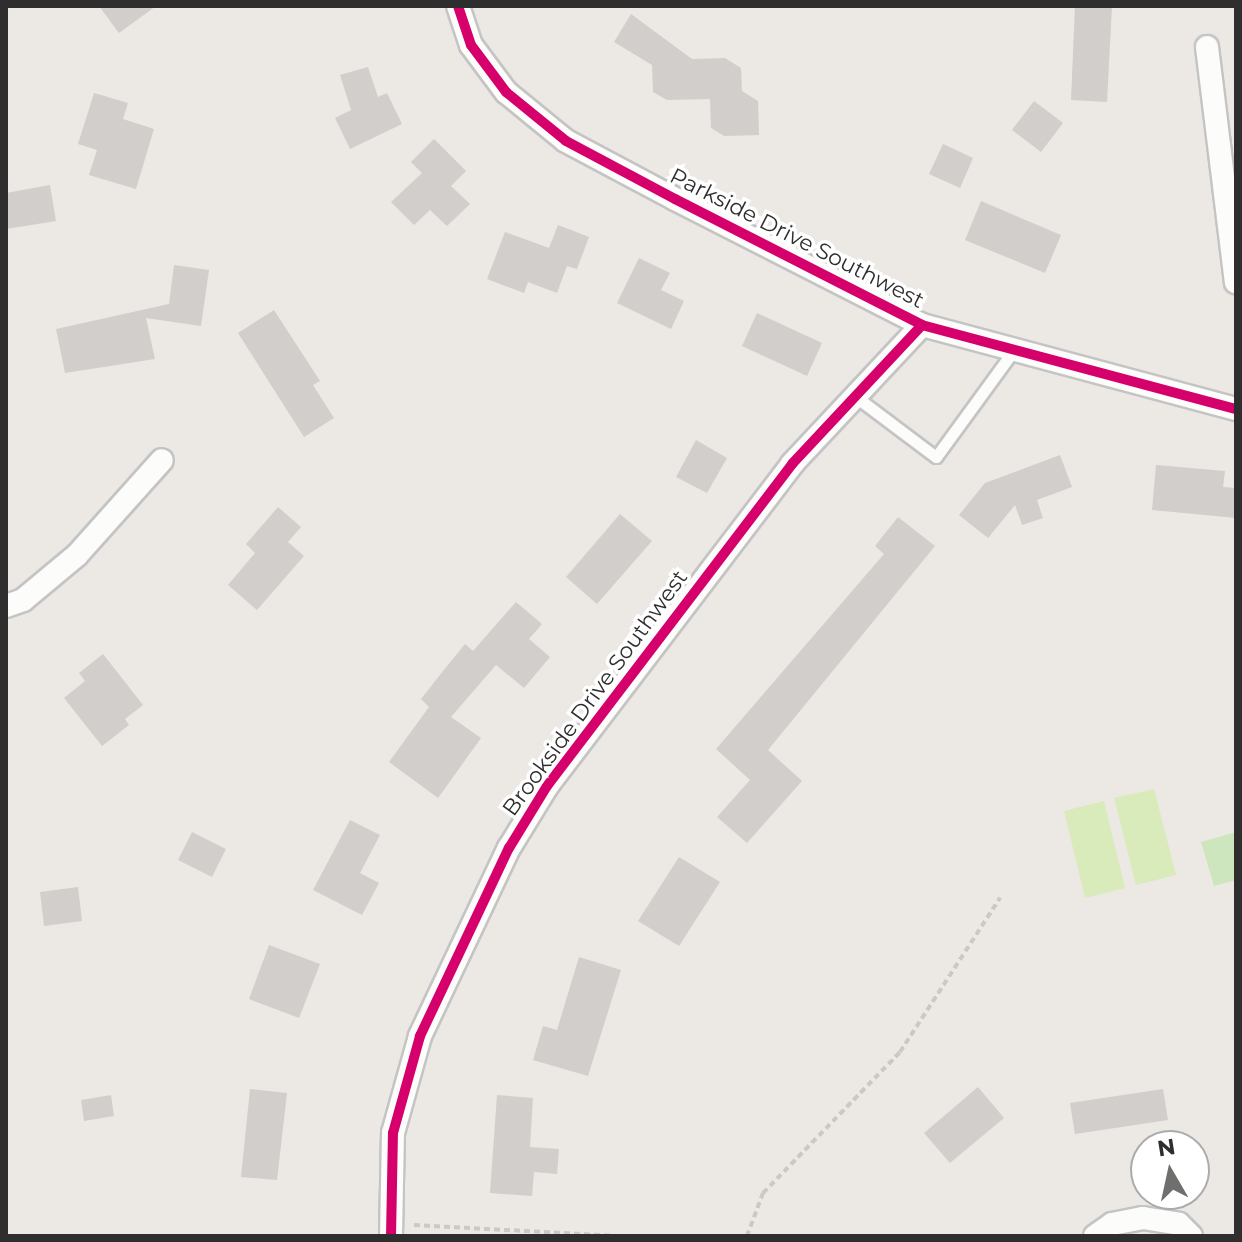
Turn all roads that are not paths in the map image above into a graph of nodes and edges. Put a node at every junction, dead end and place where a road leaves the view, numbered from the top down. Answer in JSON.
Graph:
{"nodes":[{"id":1,"x":458,"y":6,"type":"edge"},
{"id":2,"x":1207,"y":47,"type":"dead end"},
{"id":3,"x":1236,"y":282,"type":"edge"},
{"id":4,"x":922,"y":325,"type":"junction"},
{"id":5,"x":1014,"y":350,"type":"junction"},
{"id":6,"x":856,"y":397,"type":"junction"},
{"id":7,"x":1236,"y":409,"type":"edge"},
{"id":8,"x":162,"y":460,"type":"dead end"},
{"id":9,"x":6,"y":606,"type":"edge"},
{"id":10,"x":391,"y":1236,"type":"edge"},
{"id":11,"x":1095,"y":1236,"type":"edge"},
{"id":12,"x":1191,"y":1236,"type":"edge"}],
"edges":[{"from":1,"to":4,"type":"street","name":"Parkside Drive Southwest"},
{"from":2,"to":3,"type":"street"},
{"from":4,"to":5,"type":"street","name":"Parkside Drive Southwest"},
{"from":4,"to":6,"type":"street","name":"Brookside Drive Southwest"},
{"from":5,"to":6,"type":"lane"},
{"from":5,"to":7,"type":"street","name":"Parkside Drive Southwest"},
{"from":6,"to":10,"type":"street","name":"Brookside Drive Southwest"},
{"from":8,"to":9,"type":"street"},
{"from":11,"to":12,"type":"street"}]}
